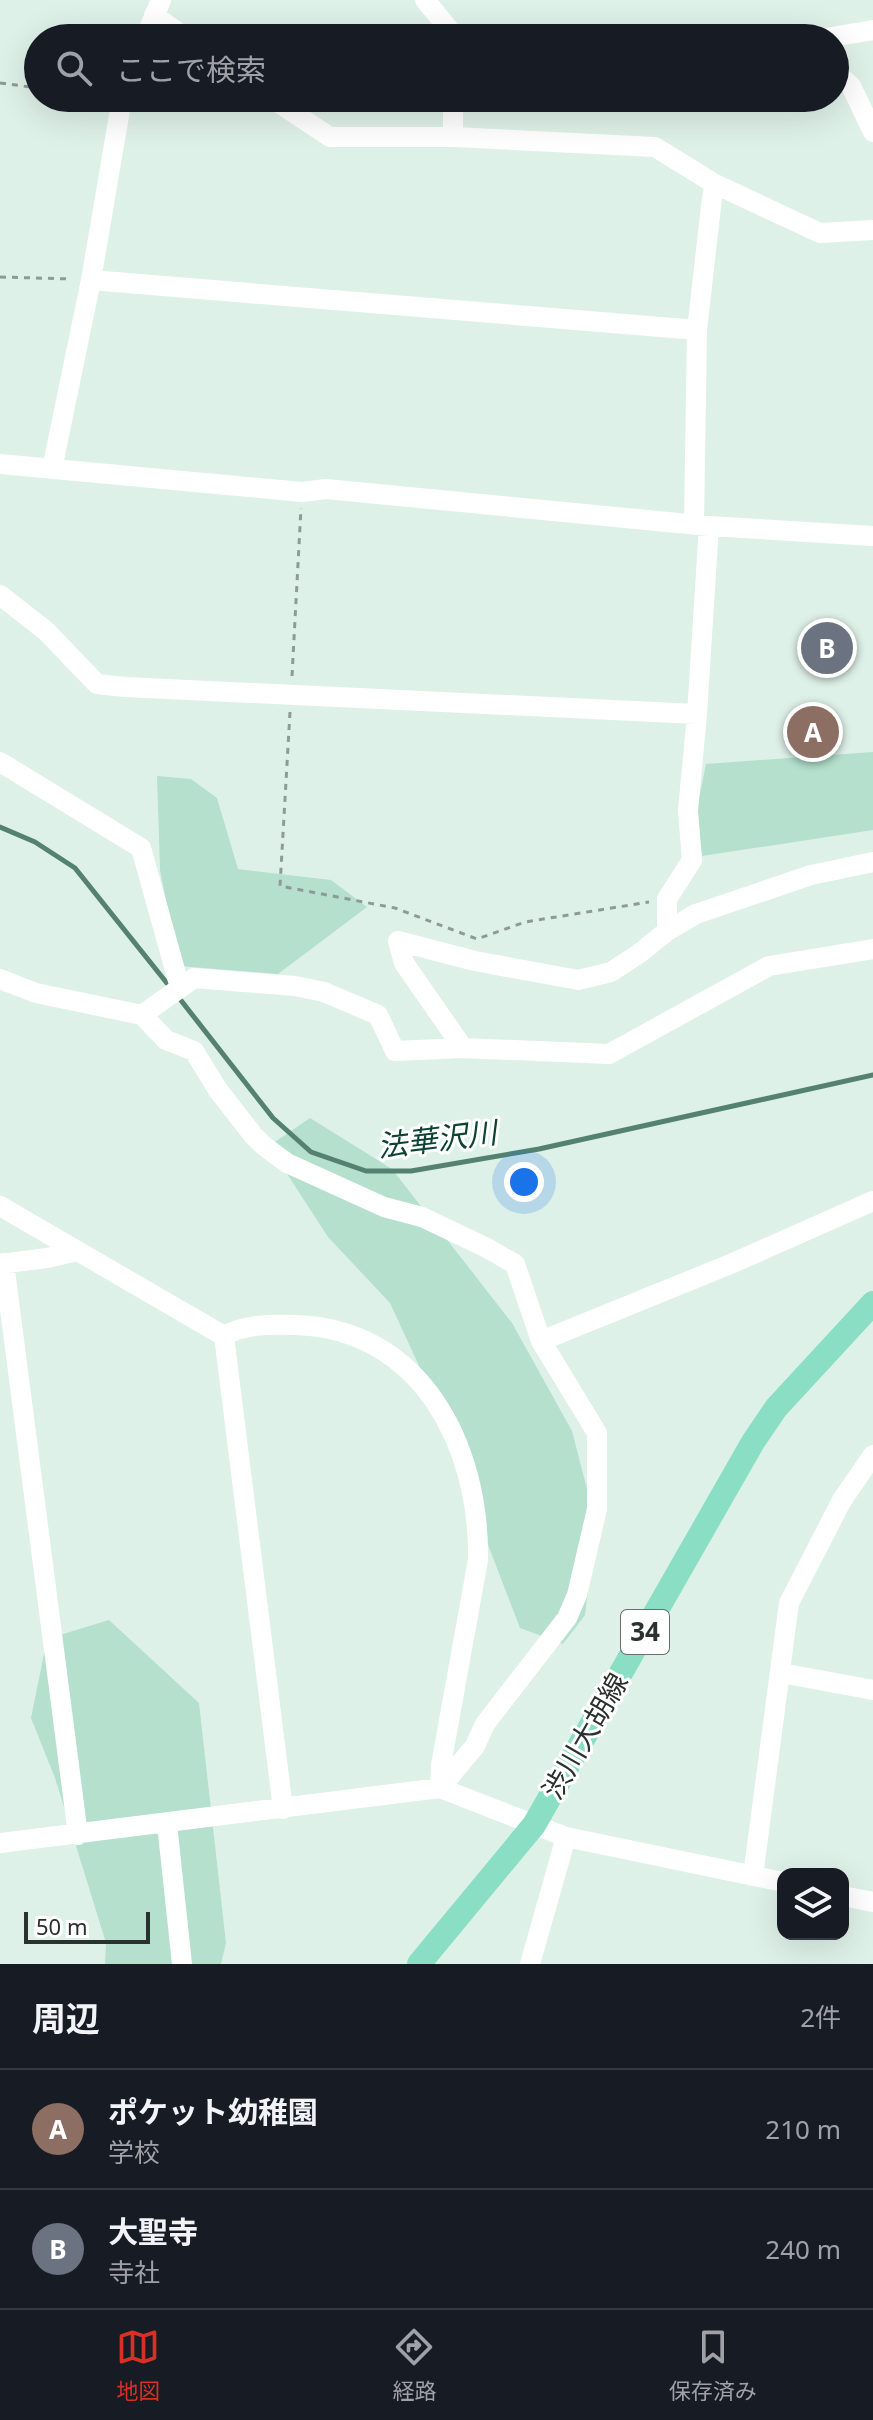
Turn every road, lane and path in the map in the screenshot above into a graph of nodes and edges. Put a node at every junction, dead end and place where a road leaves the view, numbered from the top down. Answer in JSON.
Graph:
{"nodes":[{"id":1,"x":425,"y":0,"type":"edge"},
{"id":2,"x":157,"y":8,"type":"edge"},
{"id":3,"x":172,"y":24,"type":"edge"},
{"id":4,"x":445,"y":24,"type":"edge"},
{"id":5,"x":873,"y":30,"type":"edge"},
{"id":6,"x":849,"y":34,"type":"edge"},
{"id":7,"x":0,"y":83,"type":"edge"},
{"id":8,"x":849,"y":84,"type":"edge"},
{"id":9,"x":24,"y":86,"type":"edge"},
{"id":10,"x":120,"y":112,"type":"edge"},
{"id":11,"x":292,"y":112,"type":"edge"},
{"id":12,"x":453,"y":112,"type":"edge"},
{"id":13,"x":873,"y":132,"type":"edge"},
{"id":14,"x":453,"y":137,"type":"junction"},
{"id":15,"x":715,"y":184,"type":"junction"},
{"id":16,"x":873,"y":230,"type":"edge"},
{"id":17,"x":0,"y":277,"type":"edge"},
{"id":18,"x":91,"y":280,"type":"junction"},
{"id":19,"x":697,"y":330,"type":"junction"},
{"id":20,"x":0,"y":464,"type":"edge"},
{"id":21,"x":52,"y":469,"type":"junction"},
{"id":22,"x":302,"y":492,"type":"junction"},
{"id":23,"x":702,"y":525,"type":"junction"},
{"id":24,"x":873,"y":536,"type":"edge"},
{"id":25,"x":0,"y":595,"type":"edge"},
{"id":26,"x":291,"y":681,"type":"dead end"},
{"id":27,"x":289,"y":713,"type":"dead end"},
{"id":28,"x":697,"y":714,"type":"junction"},
{"id":29,"x":0,"y":762,"type":"edge"},
{"id":30,"x":873,"y":862,"type":"edge"},
{"id":31,"x":667,"y":899,"type":"junction"},
{"id":32,"x":667,"y":931,"type":"junction"},
{"id":33,"x":873,"y":949,"type":"edge"},
{"id":34,"x":0,"y":979,"type":"edge"},
{"id":35,"x":180,"y":988,"type":"junction"},
{"id":36,"x":142,"y":1015,"type":"junction"},
{"id":37,"x":463,"y":1048,"type":"junction"},
{"id":38,"x":873,"y":1201,"type":"edge"},
{"id":39,"x":0,"y":1206,"type":"edge"},
{"id":40,"x":77,"y":1251,"type":"junction"},
{"id":41,"x":2,"y":1264,"type":"edge"},
{"id":42,"x":873,"y":1303,"type":"edge"},
{"id":43,"x":224,"y":1336,"type":"junction"},
{"id":44,"x":541,"y":1341,"type":"junction"},
{"id":45,"x":873,"y":1455,"type":"edge"},
{"id":46,"x":781,"y":1673,"type":"junction"},
{"id":47,"x":873,"y":1690,"type":"edge"},
{"id":48,"x":440,"y":1788,"type":"junction"},
{"id":49,"x":283,"y":1809,"type":"junction"},
{"id":50,"x":167,"y":1824,"type":"junction"},
{"id":51,"x":534,"y":1825,"type":"junction"},
{"id":52,"x":78,"y":1835,"type":"junction"},
{"id":53,"x":566,"y":1837,"type":"junction"},
{"id":54,"x":0,"y":1843,"type":"edge"},
{"id":55,"x":753,"y":1876,"type":"junction"},
{"id":56,"x":777,"y":1881,"type":"edge"},
{"id":57,"x":849,"y":1897,"type":"edge"},
{"id":58,"x":873,"y":1902,"type":"edge"},
{"id":59,"x":182,"y":1964,"type":"edge"},
{"id":60,"x":419,"y":1964,"type":"edge"},
{"id":61,"x":530,"y":1964,"type":"edge"}],
"edges":[{"from":1,"to":4,"type":"street"},
{"from":2,"to":3,"type":"street"},
{"from":5,"to":6,"type":"street"},
{"from":7,"to":9,"type":"path"},
{"from":8,"to":13,"type":"street"},
{"from":10,"to":18,"type":"street"},
{"from":11,"to":14,"type":"street"},
{"from":12,"to":14,"type":"street"},
{"from":14,"to":15,"type":"street"},
{"from":15,"to":16,"type":"street"},
{"from":15,"to":19,"type":"street"},
{"from":17,"to":18,"type":"path"},
{"from":18,"to":19,"type":"street"},
{"from":18,"to":21,"type":"street"},
{"from":19,"to":23,"type":"street"},
{"from":20,"to":21,"type":"street"},
{"from":21,"to":22,"type":"street"},
{"from":22,"to":23,"type":"street"},
{"from":22,"to":26,"type":"path"},
{"from":23,"to":24,"type":"street"},
{"from":23,"to":28,"type":"street"},
{"from":25,"to":28,"type":"street"},
{"from":27,"to":31,"type":"path"},
{"from":28,"to":31,"type":"street"},
{"from":29,"to":35,"type":"street"},
{"from":30,"to":32,"type":"street"},
{"from":31,"to":32,"type":"street"},
{"from":32,"to":37,"type":"street"},
{"from":33,"to":37,"type":"street"},
{"from":34,"to":36,"type":"street"},
{"from":35,"to":36,"type":"street"},
{"from":35,"to":37,"type":"street"},
{"from":36,"to":44,"type":"street"},
{"from":38,"to":44,"type":"street"},
{"from":39,"to":40,"type":"street"},
{"from":40,"to":41,"type":"street"},
{"from":40,"to":43,"type":"street"},
{"from":41,"to":52,"type":"street"},
{"from":42,"to":51,"type":"main road","name":"渋川大胡線","number":"34"},
{"from":43,"to":48,"type":"street"},
{"from":43,"to":49,"type":"street"},
{"from":44,"to":48,"type":"street"},
{"from":45,"to":46,"type":"street"},
{"from":46,"to":47,"type":"street"},
{"from":46,"to":55,"type":"street"},
{"from":48,"to":49,"type":"street"},
{"from":48,"to":51,"type":"street"},
{"from":49,"to":50,"type":"street"},
{"from":50,"to":52,"type":"street"},
{"from":50,"to":59,"type":"street"},
{"from":51,"to":53,"type":"street"},
{"from":51,"to":60,"type":"main road","name":"渋川大胡線","number":"34"},
{"from":52,"to":54,"type":"street"},
{"from":53,"to":55,"type":"street"},
{"from":53,"to":61,"type":"street"},
{"from":55,"to":56,"type":"street"},
{"from":57,"to":58,"type":"street"}]}
